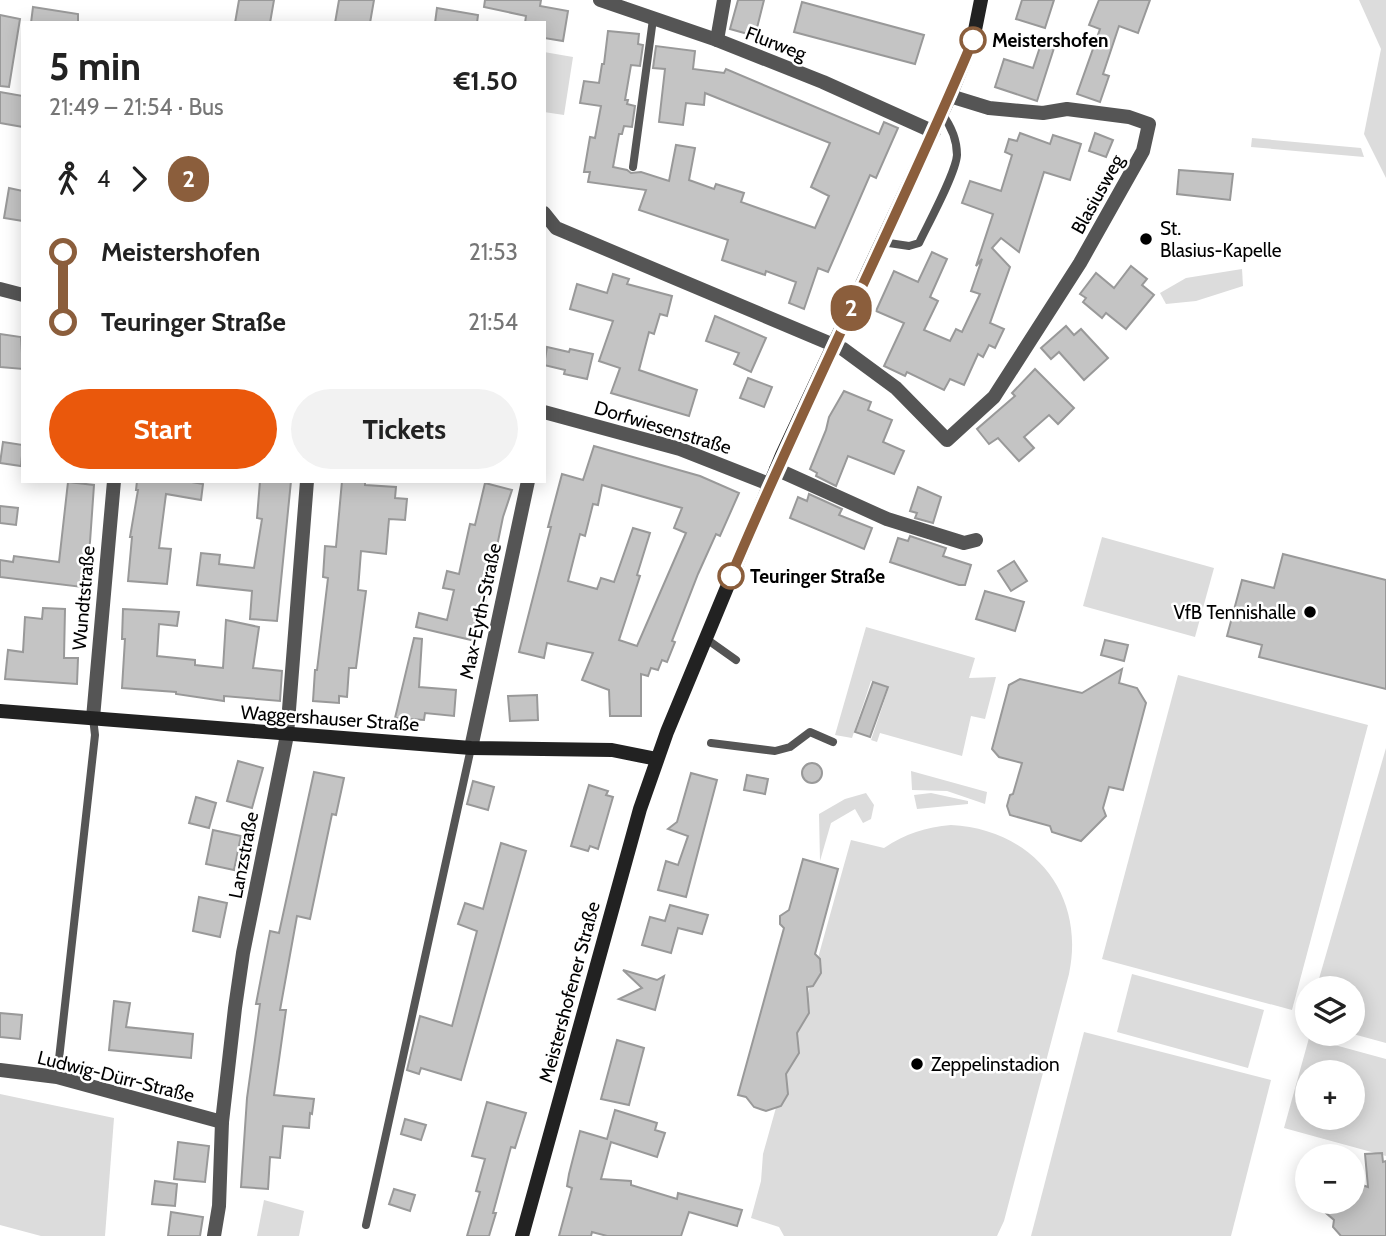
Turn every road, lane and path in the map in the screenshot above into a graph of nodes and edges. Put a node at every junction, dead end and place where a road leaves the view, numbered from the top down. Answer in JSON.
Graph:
{"nodes":[{"id":1,"x":600,"y":0,"type":"edge"},
{"id":2,"x":724,"y":0,"type":"edge"},
{"id":3,"x":981,"y":0,"type":"edge"},
{"id":4,"x":653,"y":19,"type":"junction"},
{"id":5,"x":716,"y":40,"type":"junction"},
{"id":6,"x":950,"y":96,"type":"junction"},
{"id":7,"x":942,"y":114,"type":"junction"},
{"id":8,"x":934,"y":132,"type":"junction"},
{"id":9,"x":633,"y":167,"type":"dead end"},
{"id":10,"x":546,"y":216,"type":"edge"},
{"id":11,"x":882,"y":242,"type":"junction"},
{"id":12,"x":0,"y":289,"type":"edge"},
{"id":13,"x":21,"y":294,"type":"edge"},
{"id":14,"x":834,"y":345,"type":"junction"},
{"id":15,"x":546,"y":413,"type":"edge"},
{"id":16,"x":776,"y":469,"type":"junction"},
{"id":17,"x":114,"y":483,"type":"edge"},
{"id":18,"x":307,"y":483,"type":"edge"},
{"id":19,"x":527,"y":483,"type":"edge"},
{"id":20,"x":769,"y":484,"type":"junction"},
{"id":21,"x":976,"y":540,"type":"dead end"},
{"id":22,"x":705,"y":638,"type":"junction"},
{"id":23,"x":737,"y":660,"type":"dead end"},
{"id":24,"x":0,"y":711,"type":"edge"},
{"id":25,"x":93,"y":719,"type":"junction"},
{"id":26,"x":287,"y":735,"type":"junction"},
{"id":27,"x":711,"y":743,"type":"dead end"},
{"id":28,"x":832,"y":743,"type":"dead end"},
{"id":29,"x":471,"y":748,"type":"junction"},
{"id":30,"x":657,"y":759,"type":"junction"},
{"id":31,"x":0,"y":1070,"type":"edge"},
{"id":32,"x":57,"y":1077,"type":"junction"},
{"id":33,"x":222,"y":1122,"type":"junction"},
{"id":34,"x":366,"y":1225,"type":"dead end"},
{"id":35,"x":214,"y":1236,"type":"edge"},
{"id":36,"x":522,"y":1236,"type":"edge"}],
"edges":[{"from":1,"to":4,"type":"street","name":"Flurweg"},
{"from":2,"to":5,"type":"street"},
{"from":3,"to":6,"type":"street"},
{"from":4,"to":5,"type":"street","name":"Flurweg"},
{"from":4,"to":9,"type":"lane"},
{"from":5,"to":8,"type":"street","name":"Flurweg"},
{"from":6,"to":7,"type":"street"},
{"from":6,"to":14,"type":"street","name":"Blasiusweg"},
{"from":7,"to":8,"type":"street"},
{"from":7,"to":11,"type":"lane"},
{"from":8,"to":11,"type":"street"},
{"from":10,"to":14,"type":"street"},
{"from":11,"to":14,"type":"street"},
{"from":12,"to":13,"type":"street"},
{"from":14,"to":16,"type":"street"},
{"from":15,"to":20,"type":"street","name":"Dorfwiesenstraße"},
{"from":16,"to":20,"type":"street"},
{"from":16,"to":21,"type":"street"},
{"from":17,"to":25,"type":"street","name":"Wundtstraße"},
{"from":18,"to":26,"type":"street","name":"Lanzstraße"},
{"from":19,"to":29,"type":"street","name":"Max-Eyth-Straße"},
{"from":20,"to":22,"type":"street"},
{"from":22,"to":23,"type":"lane"},
{"from":22,"to":30,"type":"street"},
{"from":24,"to":25,"type":"street","name":"Waggershauser Straße"},
{"from":25,"to":26,"type":"street","name":"Waggershauser Straße"},
{"from":25,"to":32,"type":"lane"},
{"from":26,"to":29,"type":"street","name":"Waggershauser Straße"},
{"from":26,"to":33,"type":"street","name":"Lanzstraße"},
{"from":27,"to":28,"type":"lane"},
{"from":29,"to":30,"type":"street","name":"Waggershauser Straße"},
{"from":29,"to":34,"type":"lane"},
{"from":30,"to":36,"type":"street","name":"Meistershofener Straße"},
{"from":31,"to":32,"type":"street","name":"Ludwig-Dürr-Straße"},
{"from":32,"to":33,"type":"street","name":"Ludwig-Dürr-Straße"},
{"from":33,"to":35,"type":"street","name":"Lanzstraße"}]}
